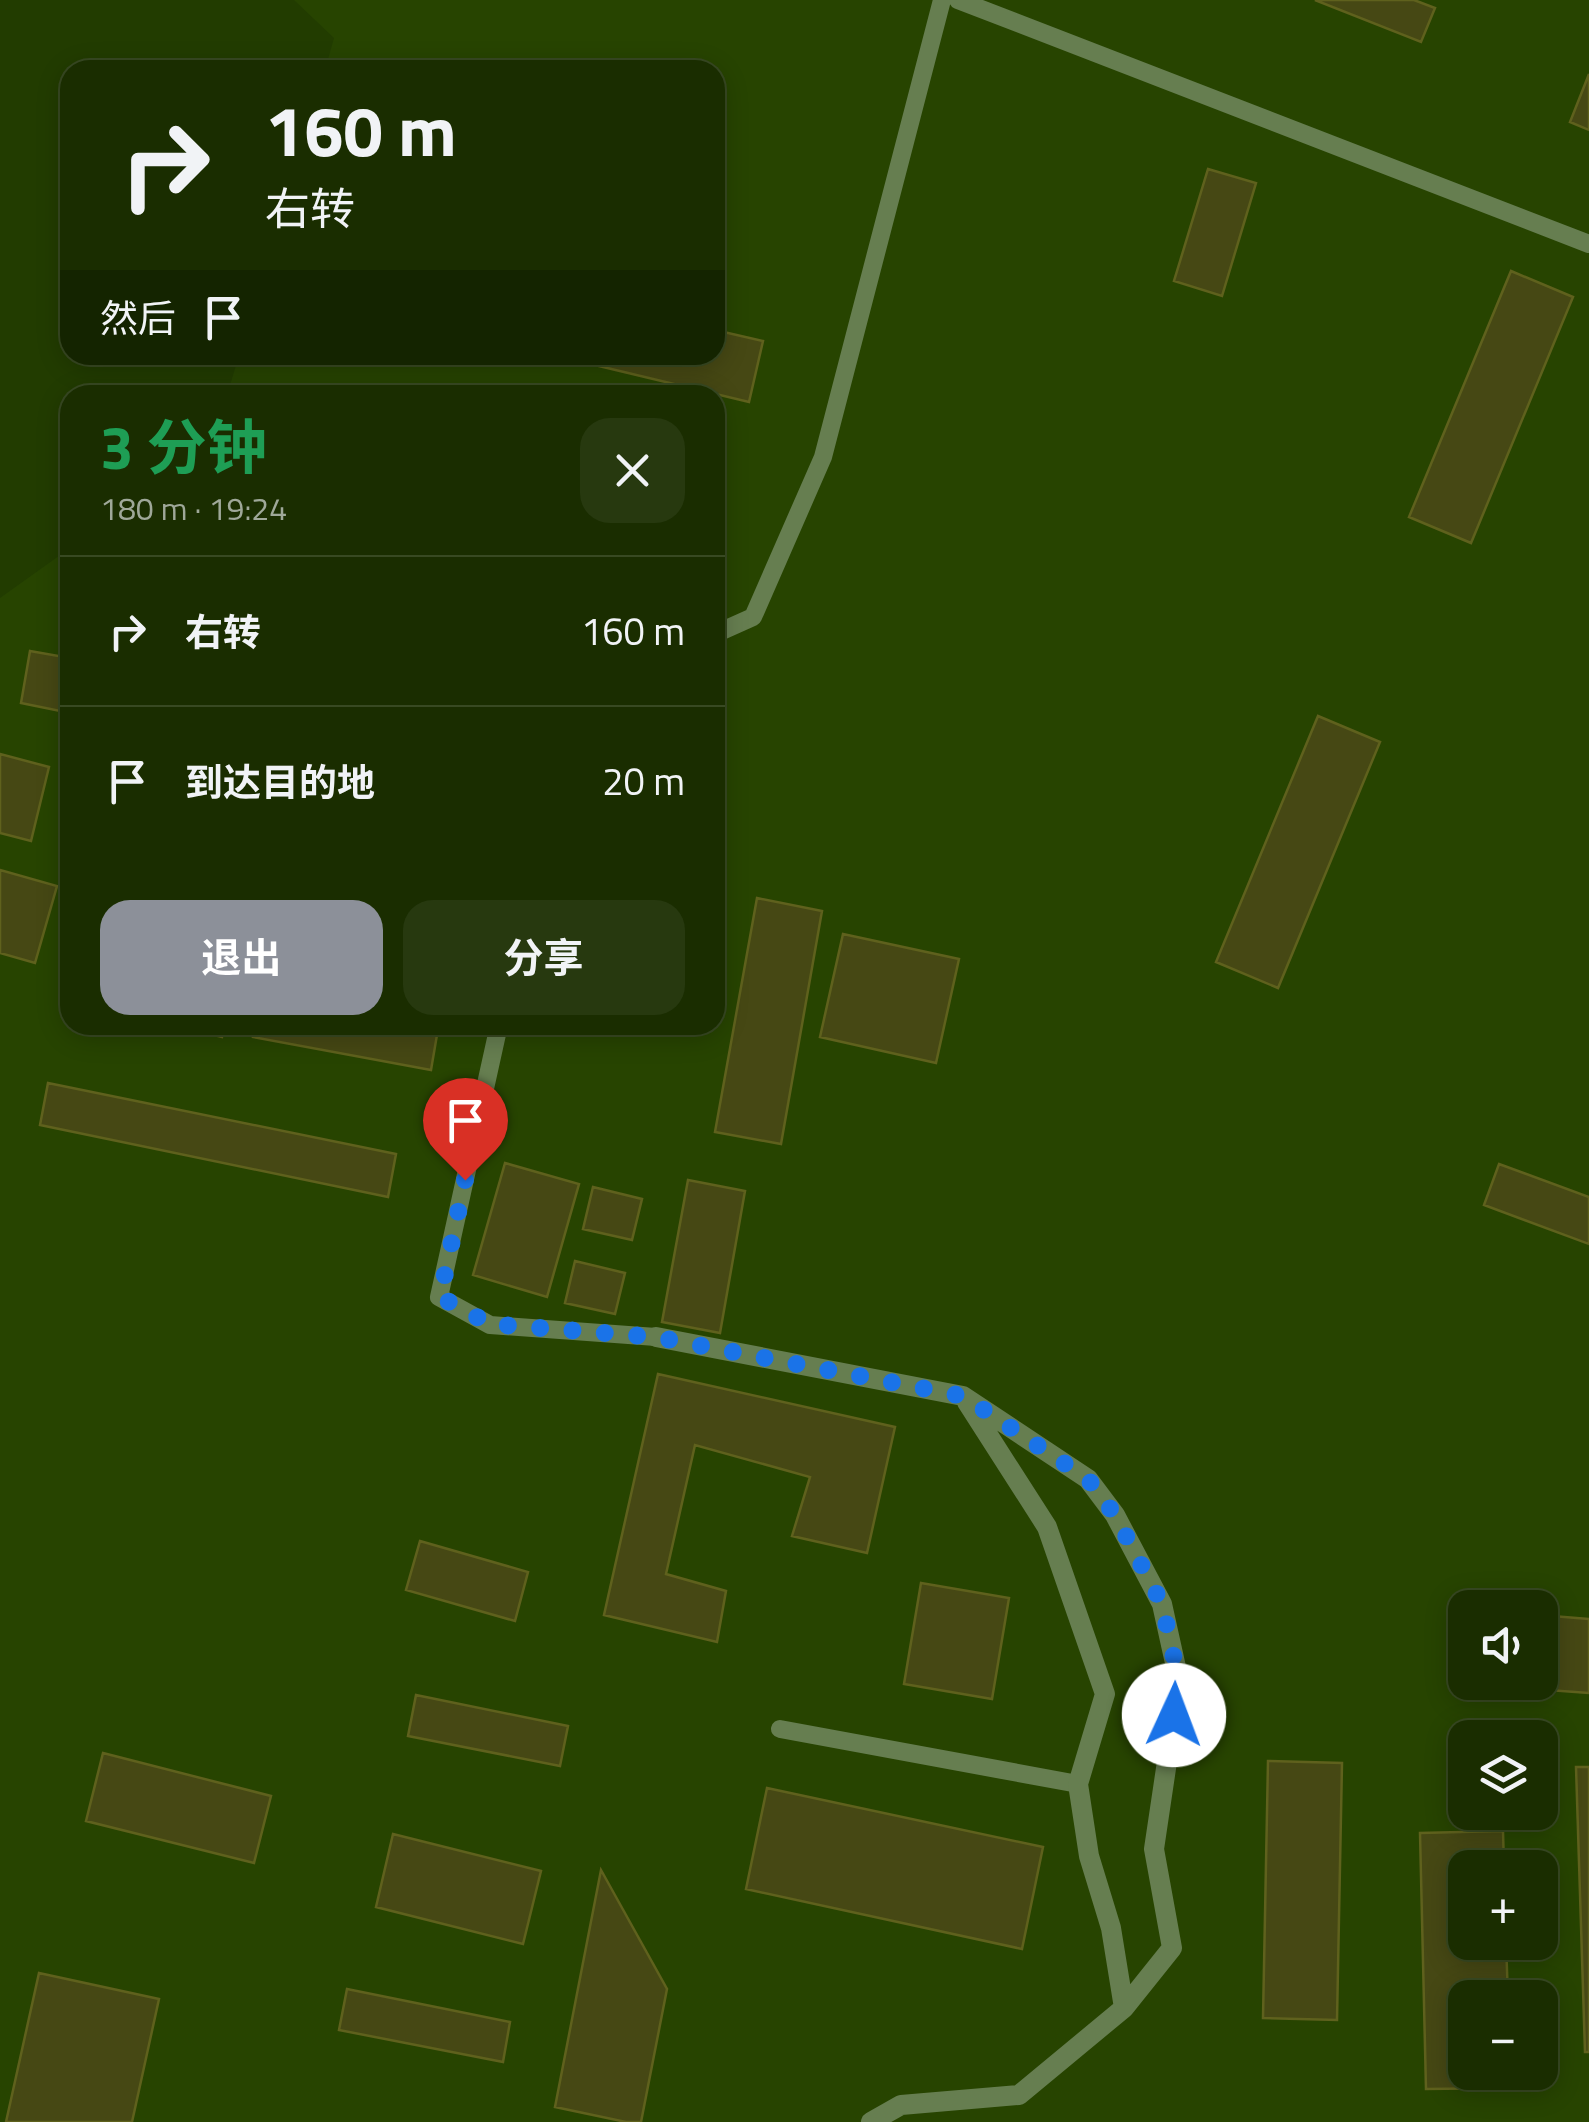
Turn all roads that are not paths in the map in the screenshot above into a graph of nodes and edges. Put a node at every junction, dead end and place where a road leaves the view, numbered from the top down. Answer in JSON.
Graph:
{"nodes":[{"id":1,"x":942,"y":0,"type":"edge"},
{"id":2,"x":958,"y":0,"type":"edge"},
{"id":3,"x":1589,"y":244,"type":"edge"},
{"id":4,"x":725,"y":630,"type":"edge"},
{"id":5,"x":497,"y":1035,"type":"edge"},
{"id":6,"x":656,"y":1337,"type":"joint"},
{"id":7,"x":963,"y":1396,"type":"junction"},
{"id":8,"x":780,"y":1729,"type":"dead end"},
{"id":9,"x":1078,"y":1784,"type":"junction"},
{"id":10,"x":1124,"y":2008,"type":"junction"},
{"id":11,"x":870,"y":2122,"type":"edge"}],
"edges":[{"from":1,"to":4,"type":"lane"},
{"from":2,"to":3,"type":"lane"},
{"from":5,"to":6,"type":"lane"},
{"from":6,"to":7,"type":"street"},
{"from":7,"to":9,"type":"street"},
{"from":7,"to":10,"type":"street"},
{"from":8,"to":9,"type":"lane"},
{"from":9,"to":10,"type":"street"},
{"from":10,"to":11,"type":"street"}]}
